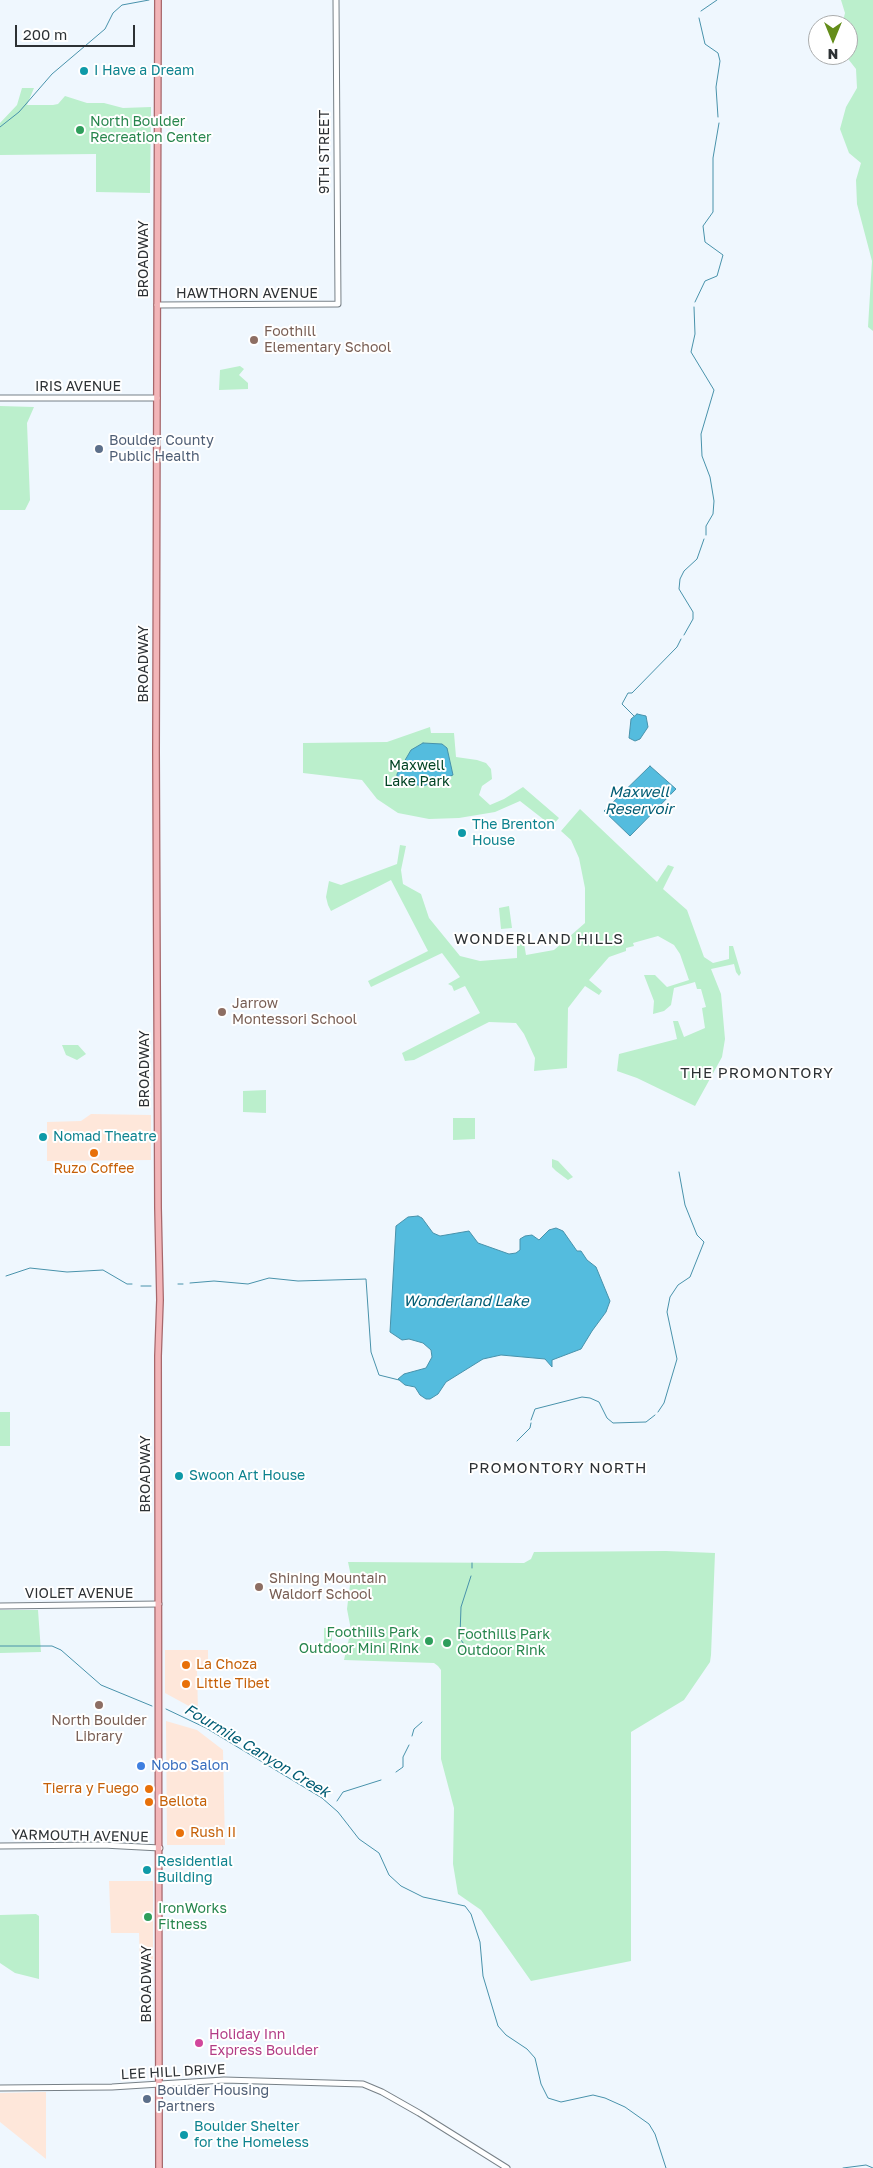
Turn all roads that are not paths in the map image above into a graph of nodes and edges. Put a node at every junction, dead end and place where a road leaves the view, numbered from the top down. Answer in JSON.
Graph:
{"nodes":[{"id":1,"x":158,"y":0,"type":"edge"},
{"id":2,"x":336,"y":0,"type":"edge"},
{"id":3,"x":338,"y":304,"type":"joint"},
{"id":4,"x":157,"y":305,"type":"junction"},
{"id":5,"x":0,"y":398,"type":"edge"},
{"id":6,"x":157,"y":398,"type":"junction"},
{"id":7,"x":159,"y":1604,"type":"junction"},
{"id":8,"x":0,"y":1606,"type":"edge"},
{"id":9,"x":0,"y":1846,"type":"edge"},
{"id":10,"x":160,"y":1848,"type":"junction"},
{"id":11,"x":160,"y":2085,"type":"junction"},
{"id":12,"x":0,"y":2088,"type":"edge"},
{"id":13,"x":159,"y":2168,"type":"edge"},
{"id":14,"x":507,"y":2168,"type":"edge"}],
"edges":[{"from":1,"to":4,"type":"main road","name":"BROADWAY"},
{"from":2,"to":3,"type":"street","name":"9TH STREET"},
{"from":3,"to":4,"type":"street","name":"HAWTHORN AVENUE"},
{"from":4,"to":6,"type":"main road","name":"BROADWAY"},
{"from":5,"to":6,"type":"street","name":"IRIS AVENUE"},
{"from":6,"to":7,"type":"main road","name":"BROADWAY"},
{"from":7,"to":8,"type":"street","name":"VIOLET AVENUE"},
{"from":7,"to":10,"type":"main road","name":"BROADWAY"},
{"from":9,"to":10,"type":"street","name":"YARMOUTH AVENUE"},
{"from":10,"to":11,"type":"main road","name":"BROADWAY"},
{"from":11,"to":12,"type":"street","name":"LEE HILL DRIVE"},
{"from":11,"to":13,"type":"main road","name":"BROADWAY"},
{"from":11,"to":14,"type":"street","name":"LEE HILL DRIVE"}]}
